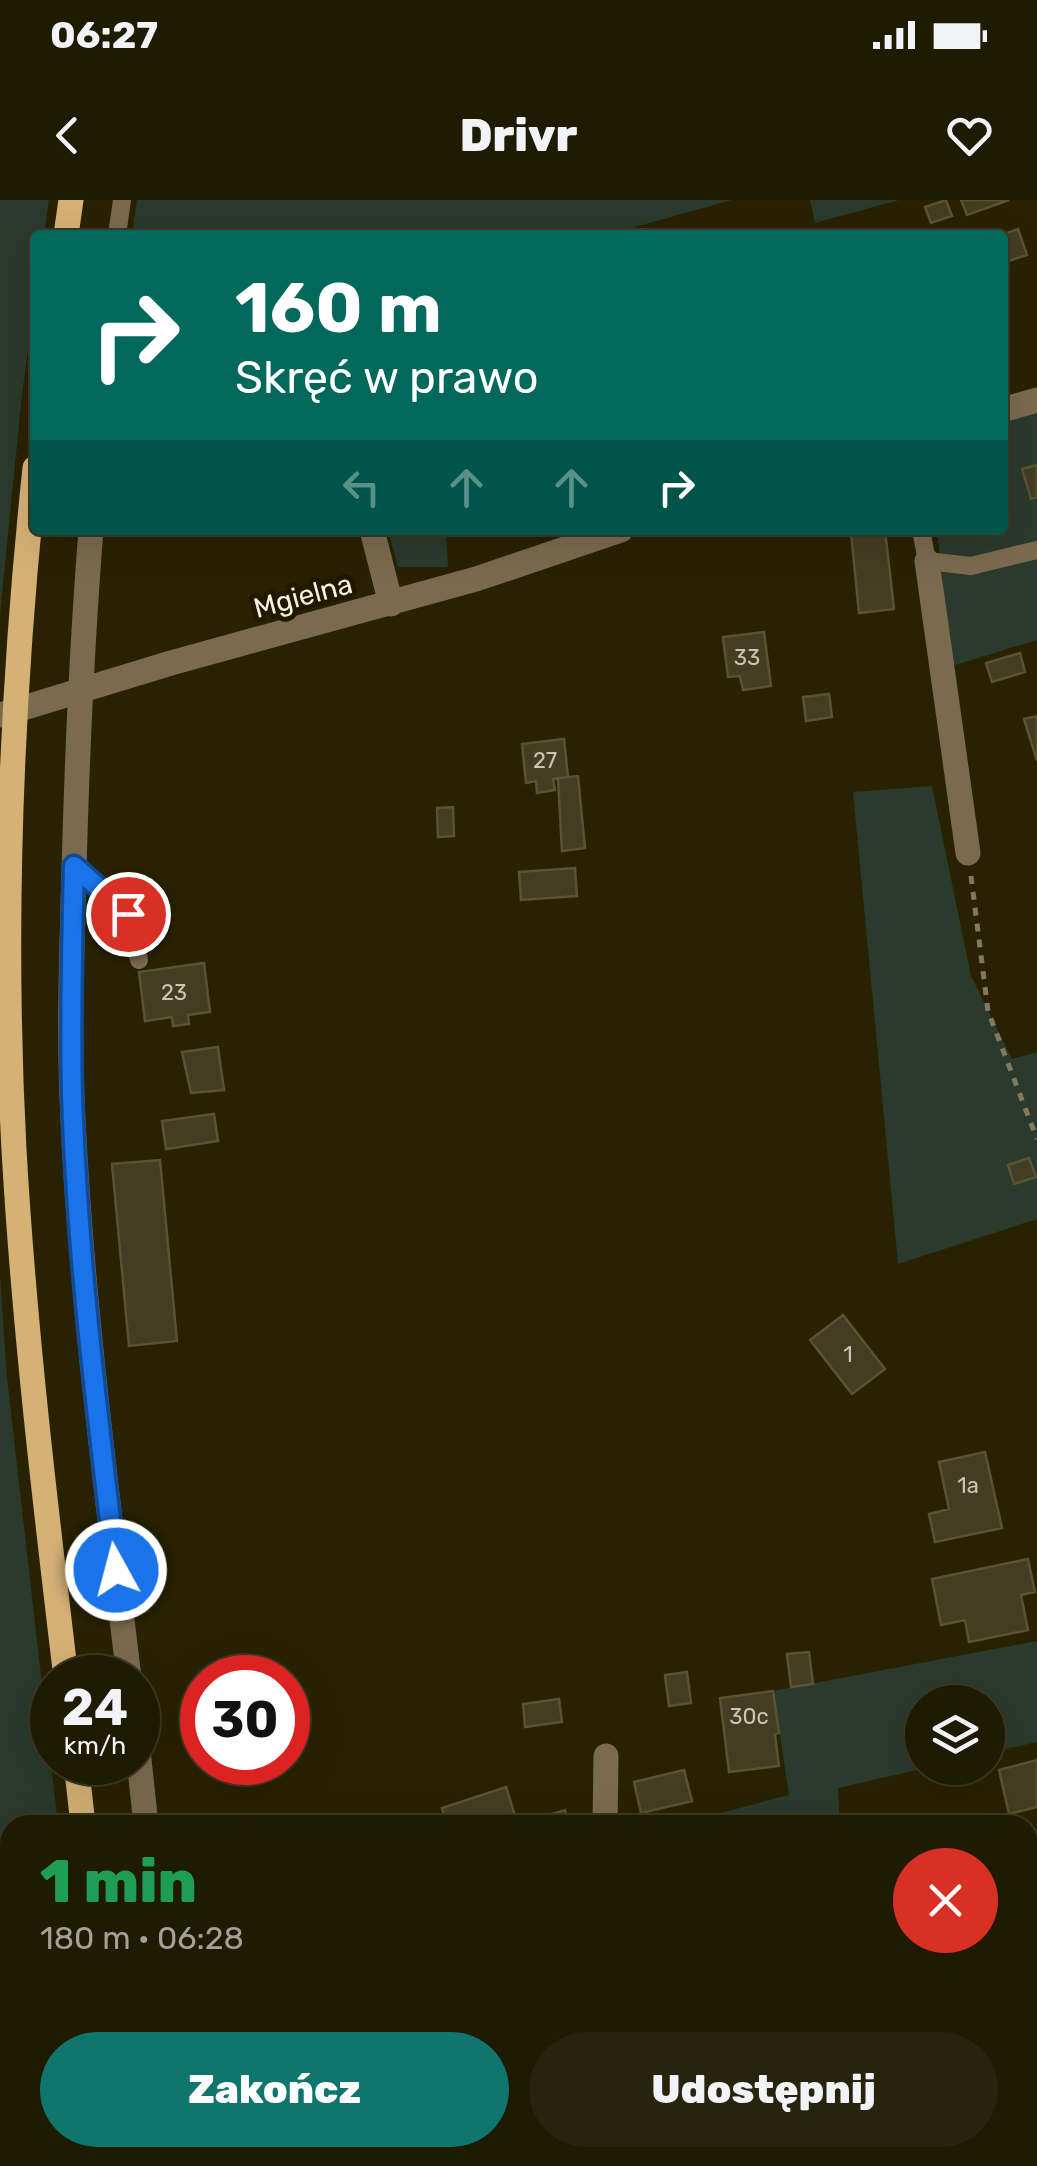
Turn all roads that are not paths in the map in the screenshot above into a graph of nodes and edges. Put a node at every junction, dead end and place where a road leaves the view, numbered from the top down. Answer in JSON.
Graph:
{"nodes":[{"id":1,"x":70,"y":200,"type":"edge"},
{"id":2,"x":122,"y":200,"type":"edge"},
{"id":3,"x":67,"y":230,"type":"edge"},
{"id":4,"x":118,"y":230,"type":"edge"},
{"id":5,"x":1037,"y":400,"type":"edge"},
{"id":6,"x":1008,"y":408,"type":"edge"},
{"id":7,"x":30,"y":518,"type":"edge"},
{"id":8,"x":92,"y":535,"type":"edge"},
{"id":9,"x":373,"y":535,"type":"edge"},
{"id":10,"x":605,"y":535,"type":"edge"},
{"id":11,"x":922,"y":535,"type":"edge"},
{"id":12,"x":1037,"y":550,"type":"edge"},
{"id":13,"x":927,"y":561,"type":"junction"},
{"id":14,"x":391,"y":604,"type":"junction"},
{"id":15,"x":0,"y":715,"type":"edge"},
{"id":16,"x":968,"y":853,"type":"road end"},
{"id":17,"x":74,"y":866,"type":"junction"},
{"id":18,"x":138,"y":960,"type":"dead end"},
{"id":19,"x":63,"y":1655,"type":"edge"},
{"id":20,"x":126,"y":1655,"type":"edge"},
{"id":21,"x":606,"y":1756,"type":"dead end"},
{"id":22,"x":79,"y":1785,"type":"edge"},
{"id":23,"x":142,"y":1785,"type":"edge"},
{"id":24,"x":83,"y":1815,"type":"edge"},
{"id":25,"x":145,"y":1815,"type":"edge"},
{"id":26,"x":605,"y":1815,"type":"edge"}],
"edges":[{"from":1,"to":3,"type":"main road"},
{"from":2,"to":4,"type":"lane"},
{"from":5,"to":6,"type":"street"},
{"from":7,"to":19,"type":"main road"},
{"from":8,"to":17,"type":"street"},
{"from":9,"to":14,"type":"street"},
{"from":10,"to":14,"type":"street","name":"Mgielna"},
{"from":11,"to":13,"type":"lane"},
{"from":12,"to":13,"type":"lane"},
{"from":13,"to":16,"type":"street"},
{"from":14,"to":15,"type":"street","name":"Mgielna"},
{"from":17,"to":18,"type":"lane"},
{"from":17,"to":20,"type":"street"},
{"from":21,"to":26,"type":"street"},
{"from":22,"to":24,"type":"main road"},
{"from":23,"to":25,"type":"street"}]}
